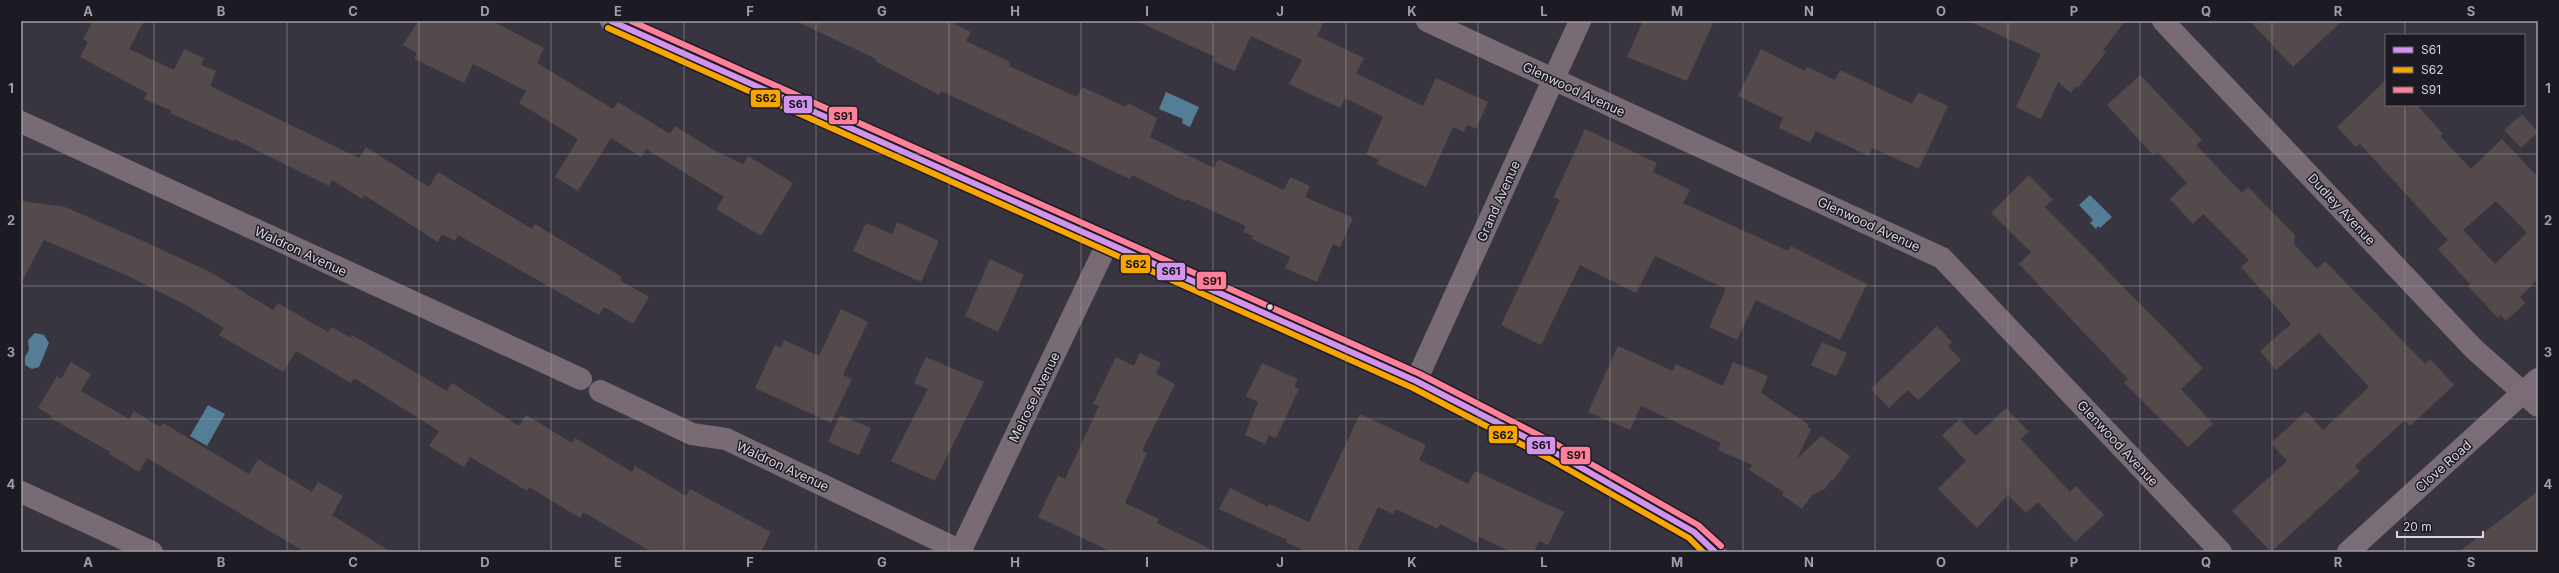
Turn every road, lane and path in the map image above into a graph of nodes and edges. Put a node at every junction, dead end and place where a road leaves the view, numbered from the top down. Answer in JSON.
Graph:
{"nodes":[{"id":1,"x":611,"y":21,"type":"edge"},
{"id":2,"x":1427,"y":21,"type":"edge"},
{"id":3,"x":1580,"y":21,"type":"edge"},
{"id":4,"x":2163,"y":21,"type":"edge"},
{"id":5,"x":1553,"y":79,"type":"junction"},
{"id":6,"x":21,"y":122,"type":"edge"},
{"id":7,"x":1108,"y":242,"type":"junction"},
{"id":8,"x":580,"y":380,"type":"dead end"},
{"id":9,"x":1416,"y":381,"type":"junction"},
{"id":10,"x":600,"y":391,"type":"dead end"},
{"id":11,"x":2533,"y":393,"type":"edge"},
{"id":12,"x":21,"y":492,"type":"edge"},
{"id":13,"x":152,"y":552,"type":"edge"},
{"id":14,"x":961,"y":552,"type":"edge"},
{"id":15,"x":1715,"y":552,"type":"edge"},
{"id":16,"x":2221,"y":552,"type":"edge"},
{"id":17,"x":2348,"y":552,"type":"edge"}],
"edges":[{"from":1,"to":7,"type":"main road"},
{"from":2,"to":5,"type":"street","name":"Glenwood Avenue"},
{"from":3,"to":5,"type":"street","name":"Grand Avenue"},
{"from":4,"to":11,"type":"street","name":"Dudley Avenue"},
{"from":5,"to":9,"type":"street","name":"Grand Avenue"},
{"from":5,"to":16,"type":"street","name":"Glenwood Avenue"},
{"from":6,"to":8,"type":"street","name":"Waldron Avenue"},
{"from":7,"to":9,"type":"main road"},
{"from":7,"to":14,"type":"street","name":"Melrose Avenue"},
{"from":9,"to":15,"type":"main road"},
{"from":10,"to":14,"type":"street","name":"Waldron Avenue"},
{"from":11,"to":17,"type":"main road","name":"Clove Road"},
{"from":12,"to":13,"type":"street"}]}
